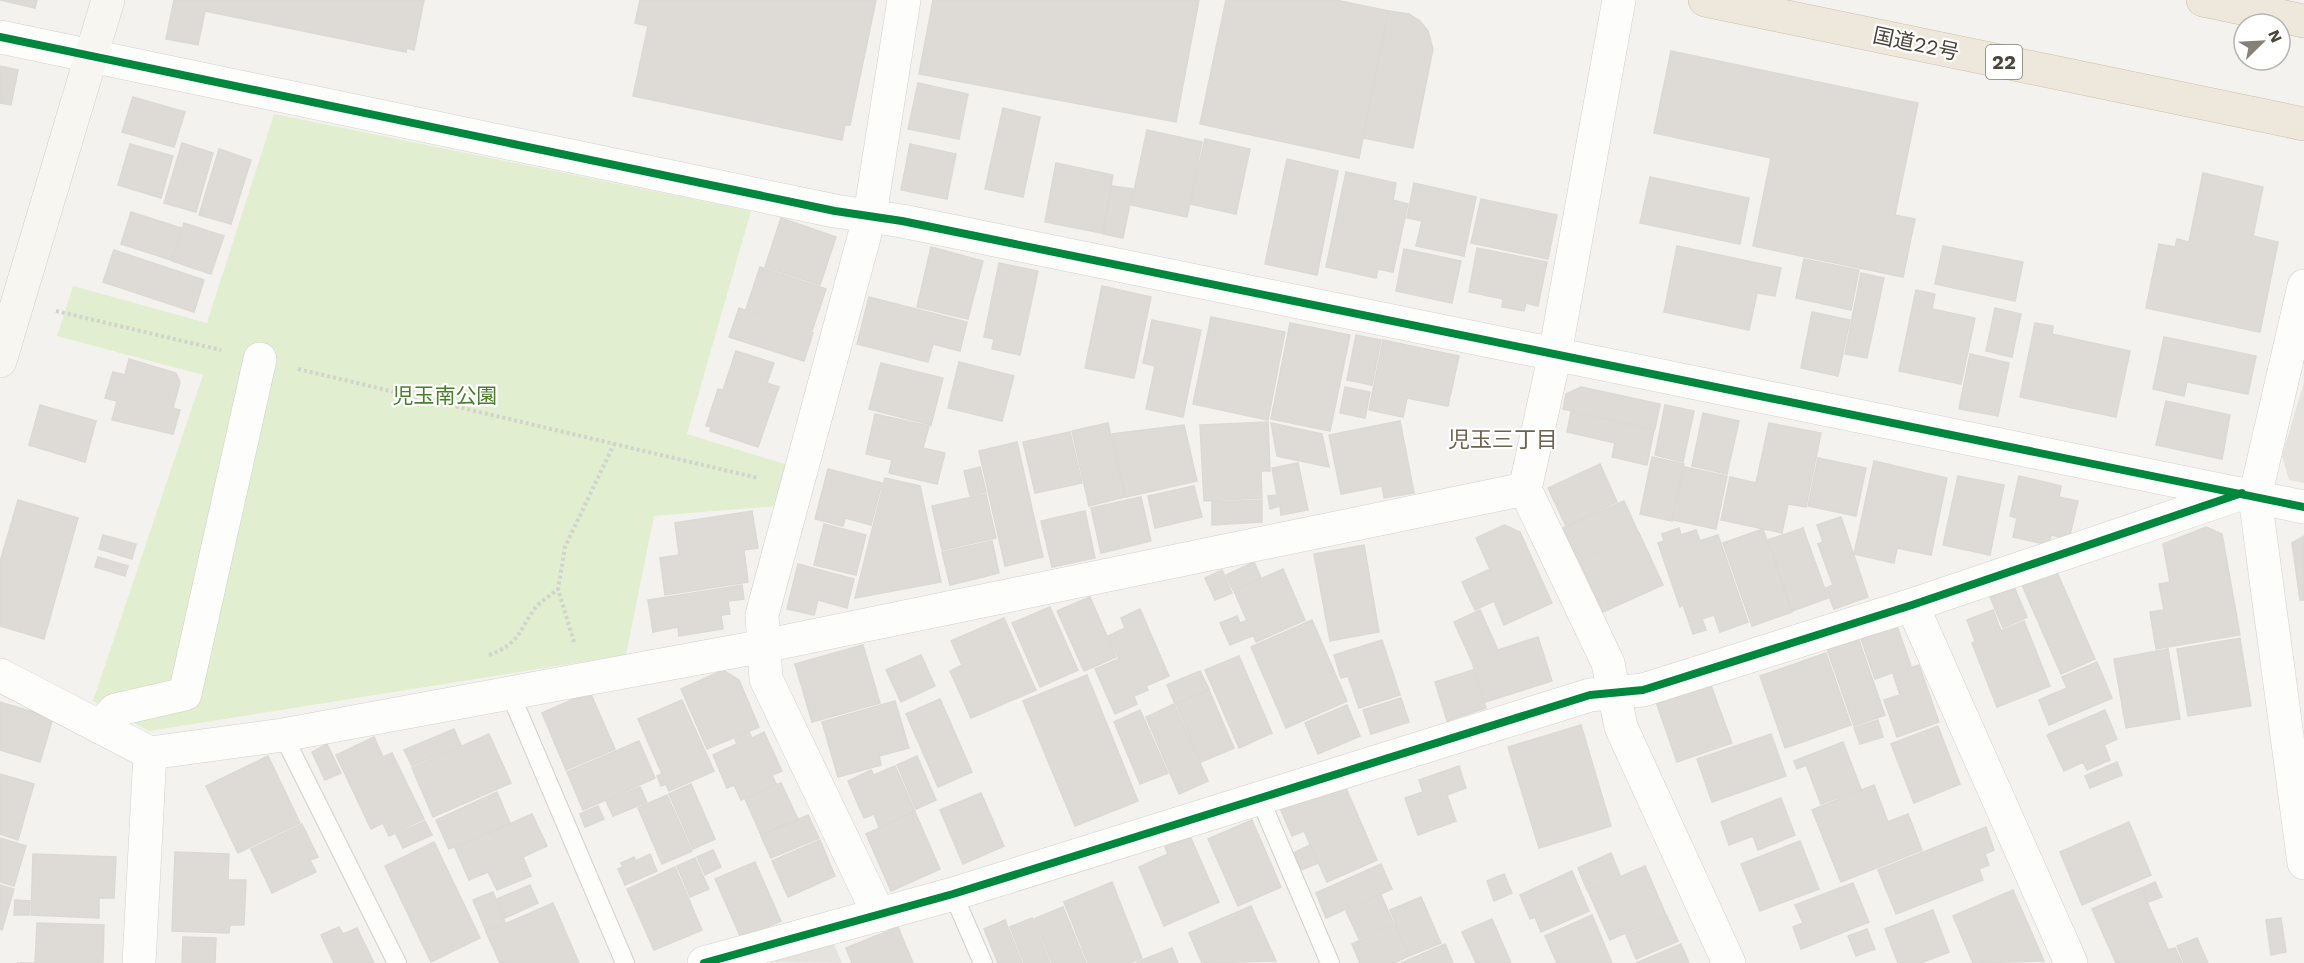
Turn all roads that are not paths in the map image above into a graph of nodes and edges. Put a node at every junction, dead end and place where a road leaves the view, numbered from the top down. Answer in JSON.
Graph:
{"nodes":[{"id":1,"x":108,"y":0,"type":"edge"},
{"id":2,"x":904,"y":0,"type":"edge"},
{"id":3,"x":1619,"y":0,"type":"edge"},
{"id":4,"x":1705,"y":0,"type":"edge"},
{"id":5,"x":2203,"y":0,"type":"edge"},
{"id":6,"x":2304,"y":21,"type":"edge"},
{"id":7,"x":0,"y":37,"type":"edge"},
{"id":8,"x":92,"y":55,"type":"junction"},
{"id":9,"x":2304,"y":124,"type":"edge"},
{"id":10,"x":870,"y":215,"type":"junction"},
{"id":11,"x":2304,"y":286,"type":"edge"},
{"id":12,"x":1555,"y":354,"type":"junction"},
{"id":13,"x":260,"y":360,"type":"road end"},
{"id":14,"x":0,"y":361,"type":"edge"},
{"id":15,"x":1525,"y":489,"type":"junction"},
{"id":16,"x":2248,"y":495,"type":"junction"},
{"id":17,"x":2304,"y":507,"type":"edge"},
{"id":18,"x":1912,"y":605,"type":"junction"},
{"id":19,"x":764,"y":646,"type":"junction"},
{"id":20,"x":0,"y":675,"type":"edge"},
{"id":21,"x":510,"y":693,"type":"junction"},
{"id":22,"x":1613,"y":693,"type":"junction"},
{"id":23,"x":100,"y":727,"type":"junction"},
{"id":24,"x":283,"y":735,"type":"junction"},
{"id":25,"x":150,"y":753,"type":"junction"},
{"id":26,"x":1260,"y":799,"type":"junction"},
{"id":27,"x":2304,"y":863,"type":"edge"},
{"id":28,"x":953,"y":894,"type":"junction"},
{"id":29,"x":879,"y":915,"type":"junction"},
{"id":30,"x":138,"y":963,"type":"edge"},
{"id":31,"x":396,"y":963,"type":"edge"},
{"id":32,"x":625,"y":963,"type":"edge"},
{"id":33,"x":704,"y":963,"type":"edge"},
{"id":34,"x":983,"y":963,"type":"edge"},
{"id":35,"x":1330,"y":963,"type":"edge"},
{"id":36,"x":1729,"y":963,"type":"edge"},
{"id":37,"x":2071,"y":963,"type":"edge"}],
"edges":[{"from":1,"to":8,"type":"street"},
{"from":2,"to":10,"type":"street"},
{"from":3,"to":12,"type":"street"},
{"from":4,"to":9,"type":"highway","name":"国道22号","number":"22"},
{"from":5,"to":6,"type":"highway"},
{"from":7,"to":8,"type":"street"},
{"from":8,"to":10,"type":"street"},
{"from":8,"to":14,"type":"street"},
{"from":10,"to":12,"type":"street"},
{"from":10,"to":19,"type":"street"},
{"from":11,"to":16,"type":"street"},
{"from":12,"to":15,"type":"street"},
{"from":12,"to":16,"type":"street"},
{"from":13,"to":23,"type":"street"},
{"from":15,"to":19,"type":"street"},
{"from":15,"to":22,"type":"street"},
{"from":16,"to":17,"type":"street"},
{"from":16,"to":18,"type":"street"},
{"from":16,"to":27,"type":"street"},
{"from":18,"to":22,"type":"street"},
{"from":18,"to":37,"type":"street"},
{"from":19,"to":21,"type":"street"},
{"from":19,"to":29,"type":"street"},
{"from":20,"to":23,"type":"street"},
{"from":21,"to":24,"type":"street"},
{"from":21,"to":32,"type":"lane"},
{"from":22,"to":26,"type":"street"},
{"from":22,"to":36,"type":"street"},
{"from":23,"to":25,"type":"street"},
{"from":24,"to":25,"type":"street"},
{"from":24,"to":31,"type":"lane"},
{"from":25,"to":30,"type":"street"},
{"from":26,"to":28,"type":"street"},
{"from":26,"to":35,"type":"lane"},
{"from":28,"to":29,"type":"street"},
{"from":28,"to":34,"type":"lane"},
{"from":29,"to":33,"type":"street"}]}
